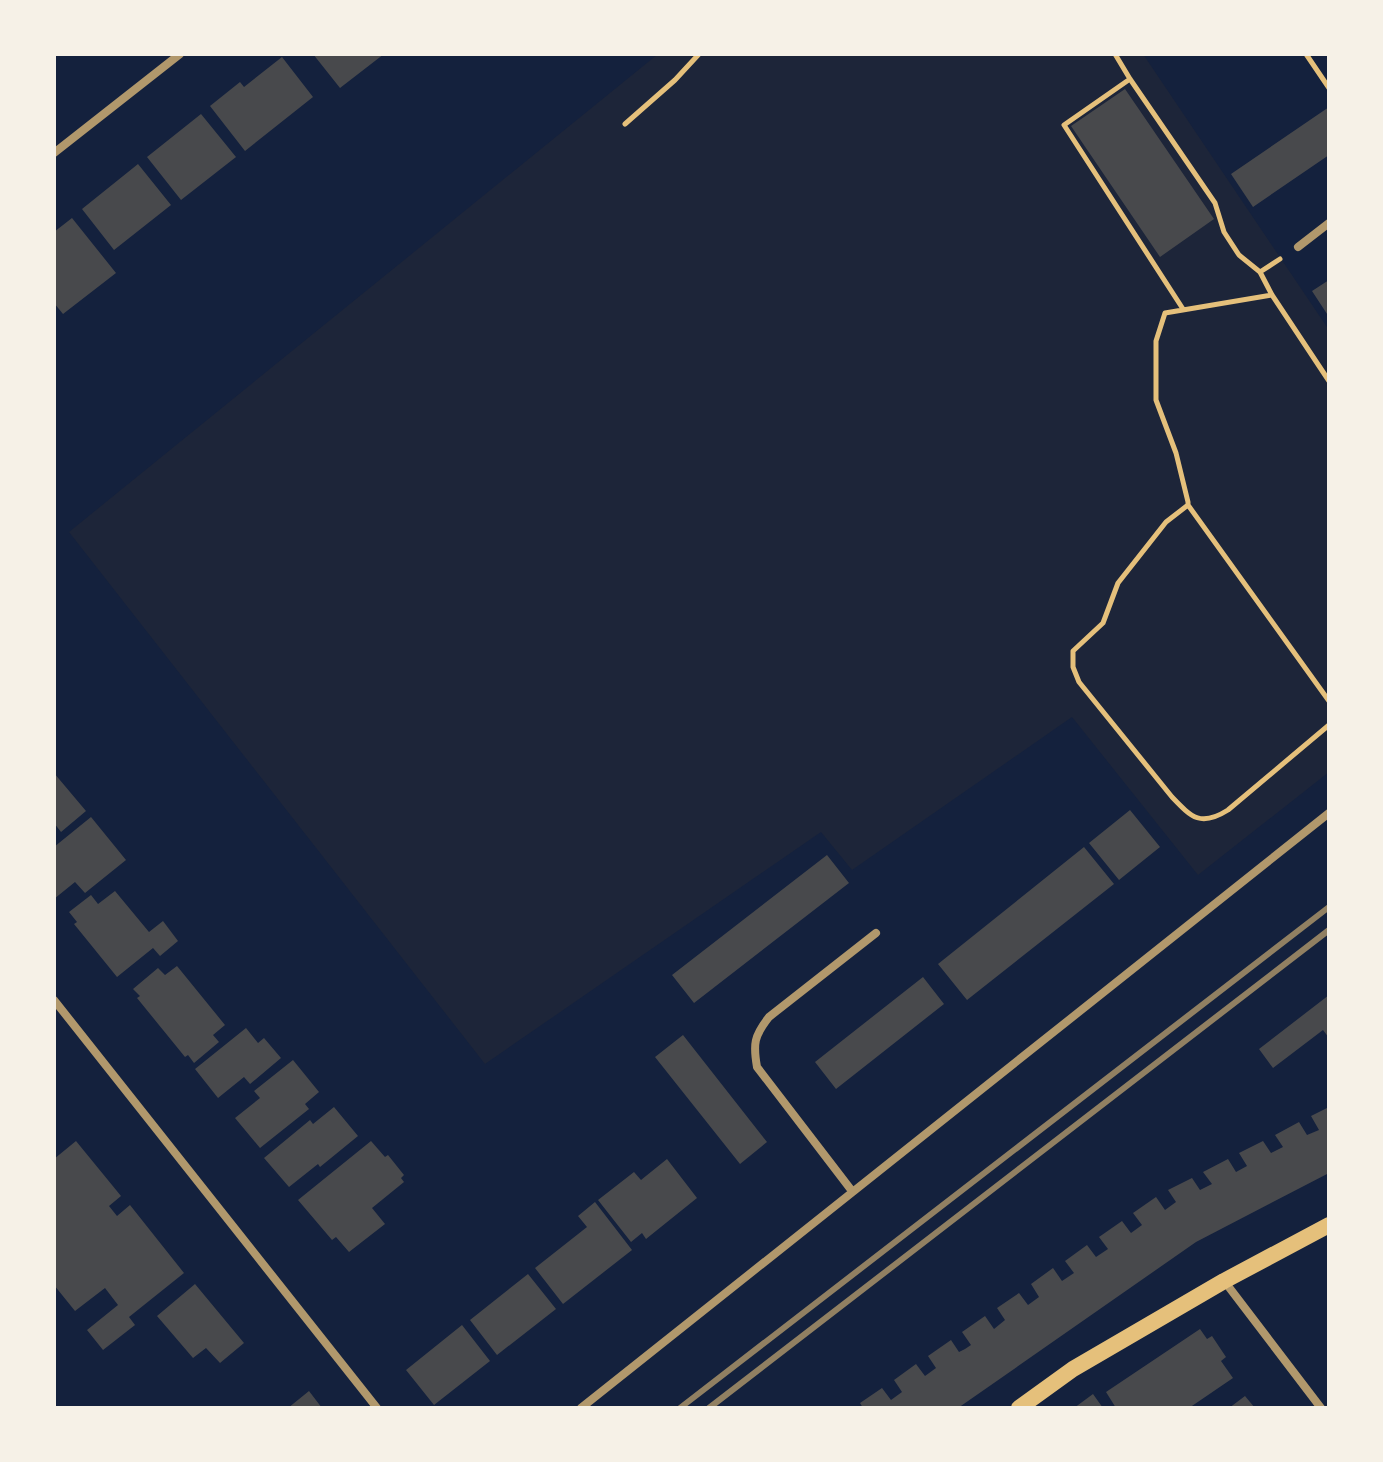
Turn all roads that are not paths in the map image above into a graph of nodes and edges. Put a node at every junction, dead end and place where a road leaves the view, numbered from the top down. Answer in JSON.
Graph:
{"nodes":[{"id":1,"x":180,"y":54,"type":"edge"},
{"id":2,"x":54,"y":153,"type":"edge"},
{"id":3,"x":1329,"y":223,"type":"edge"},
{"id":4,"x":1298,"y":247,"type":"dead end"},
{"id":5,"x":1329,"y":813,"type":"edge"},
{"id":6,"x":876,"y":933,"type":"dead end"},
{"id":7,"x":54,"y":1000,"type":"edge"},
{"id":8,"x":852,"y":1191,"type":"junction"},
{"id":9,"x":1329,"y":1225,"type":"edge"},
{"id":10,"x":1224,"y":1281,"type":"junction"},
{"id":11,"x":377,"y":1408,"type":"edge"},
{"id":12,"x":581,"y":1408,"type":"edge"},
{"id":13,"x":1019,"y":1408,"type":"edge"},
{"id":14,"x":1321,"y":1408,"type":"edge"}],
"edges":[{"from":1,"to":2,"type":"street"},
{"from":3,"to":4,"type":"street"},
{"from":5,"to":8,"type":"street"},
{"from":6,"to":8,"type":"street"},
{"from":7,"to":11,"type":"street"},
{"from":8,"to":12,"type":"street"},
{"from":9,"to":10,"type":"main road"},
{"from":10,"to":13,"type":"main road"},
{"from":10,"to":14,"type":"street"}]}
